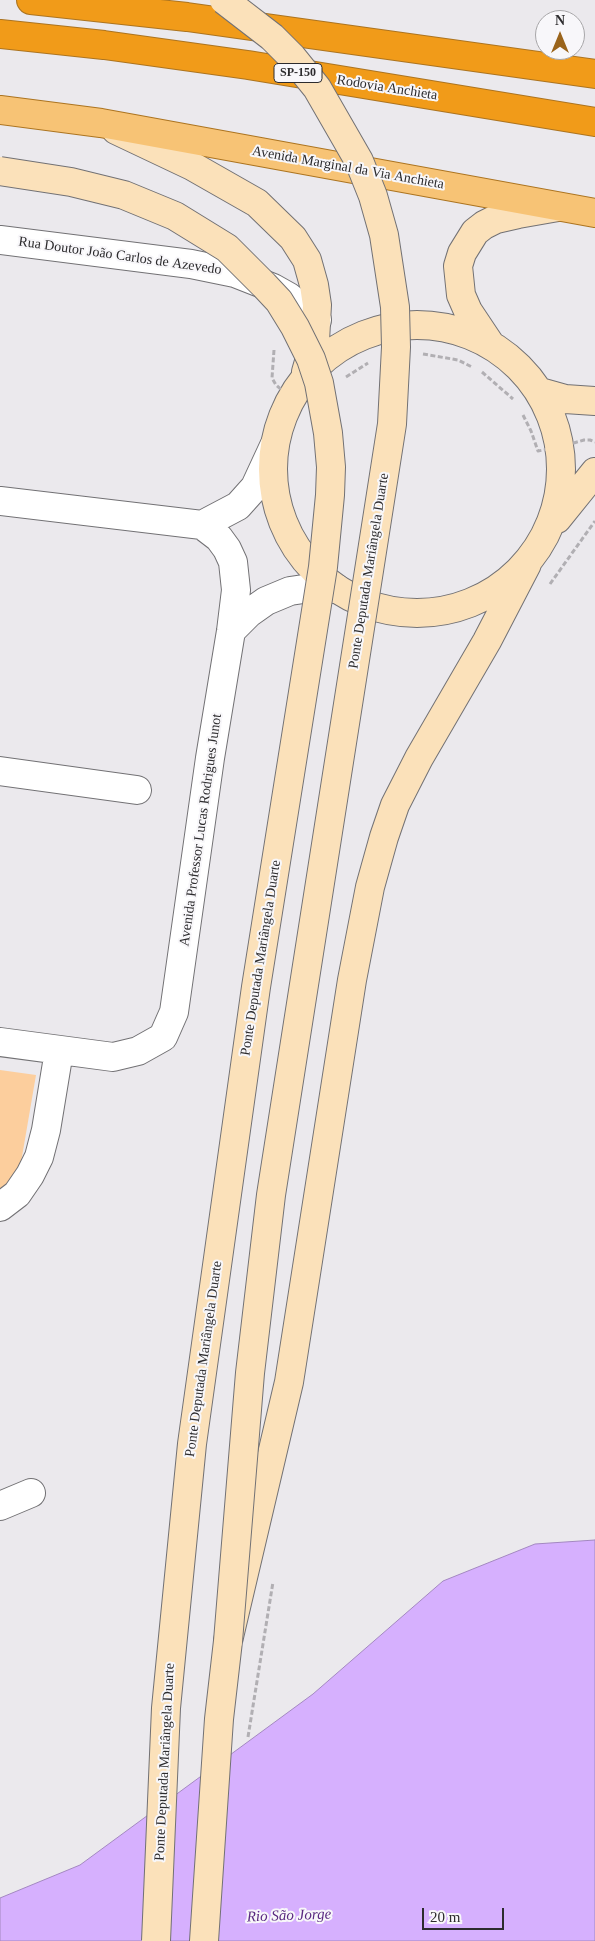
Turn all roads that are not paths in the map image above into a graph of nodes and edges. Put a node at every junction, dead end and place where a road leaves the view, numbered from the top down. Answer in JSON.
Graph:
{"nodes":[{"id":1,"x":31,"y":0,"type":"edge"},
{"id":2,"x":224,"y":0,"type":"edge"},
{"id":3,"x":0,"y":34,"type":"edge"},
{"id":4,"x":595,"y":74,"type":"edge"},
{"id":5,"x":0,"y":110,"type":"edge"},
{"id":6,"x":102,"y":122,"type":"junction"},
{"id":7,"x":595,"y":122,"type":"edge"},
{"id":8,"x":0,"y":171,"type":"edge"},
{"id":9,"x":559,"y":207,"type":"junction"},
{"id":10,"x":595,"y":214,"type":"edge"},
{"id":11,"x":0,"y":240,"type":"edge"},
{"id":12,"x":316,"y":320,"type":"junction"},
{"id":13,"x":490,"y":344,"type":"junction"},
{"id":14,"x":304,"y":379,"type":"junction"},
{"id":15,"x":540,"y":392,"type":"junction"},
{"id":16,"x":595,"y":401,"type":"edge"},
{"id":17,"x":274,"y":446,"type":"junction"},
{"id":18,"x":595,"y":472,"type":"edge"},
{"id":19,"x":0,"y":500,"type":"edge"},
{"id":20,"x":202,"y":525,"type":"junction"},
{"id":21,"x":549,"y":528,"type":"junction"},
{"id":22,"x":527,"y":564,"type":"junction"},
{"id":23,"x":337,"y":589,"type":"junction"},
{"id":24,"x":231,"y":630,"type":"junction"},
{"id":25,"x":0,"y":771,"type":"edge"},
{"id":26,"x":137,"y":790,"type":"dead end"},
{"id":27,"x":0,"y":1042,"type":"edge"},
{"id":28,"x":59,"y":1051,"type":"junction"},
{"id":29,"x":0,"y":1207,"type":"edge"},
{"id":30,"x":31,"y":1493,"type":"dead end"},
{"id":31,"x":0,"y":1506,"type":"edge"},
{"id":32,"x":228,"y":1641,"type":"junction"},
{"id":33,"x":156,"y":1941,"type":"edge"},
{"id":34,"x":204,"y":1941,"type":"edge"}],
"edges":[{"from":1,"to":4,"type":"highway"},
{"from":2,"to":32,"type":"main road","name":"Ponte Deputada Mariângela Duarte","bridge":true},
{"from":3,"to":7,"type":"highway","name":"Rodovia Anchieta","number":"SP-150"},
{"from":5,"to":6,"type":"main road","name":"Avenida Marginal da Via Anchieta"},
{"from":6,"to":9,"type":"main road","name":"Avenida Marginal da Via Anchieta"},
{"from":6,"to":12,"type":"main road"},
{"from":8,"to":33,"type":"main road","name":"Ponte Deputada Mariângela Duarte","bridge":true},
{"from":9,"to":10,"type":"main road","name":"Avenida Marginal da Via Anchieta"},
{"from":9,"to":13,"type":"main road"},
{"from":11,"to":12,"type":"street","name":"Rua Doutor João Carlos de Azevedo"},
{"from":12,"to":14,"type":"main road"},
{"from":13,"to":14,"type":"main road"},
{"from":13,"to":15,"type":"main road"},
{"from":14,"to":17,"type":"main road"},
{"from":15,"to":16,"type":"main road"},
{"from":15,"to":21,"type":"main road"},
{"from":17,"to":20,"type":"street"},
{"from":17,"to":23,"type":"main road"},
{"from":18,"to":21,"type":"main road"},
{"from":19,"to":20,"type":"street"},
{"from":20,"to":24,"type":"street","name":"Avenida Professor Lucas Rodrigues Junot"},
{"from":21,"to":22,"type":"main road"},
{"from":22,"to":23,"type":"main road"},
{"from":22,"to":32,"type":"main road","name":"Ponte Deputada Mariângela Duarte","bridge":true},
{"from":23,"to":24,"type":"street"},
{"from":24,"to":28,"type":"street","name":"Avenida Professor Lucas Rodrigues Junot"},
{"from":25,"to":26,"type":"street"},
{"from":27,"to":28,"type":"street","name":"Avenida Professor Lucas Rodrigues Junot"},
{"from":28,"to":29,"type":"street"},
{"from":30,"to":31,"type":"street"},
{"from":32,"to":34,"type":"main road","name":"Ponte Deputada Mariângela Duarte"}]}
